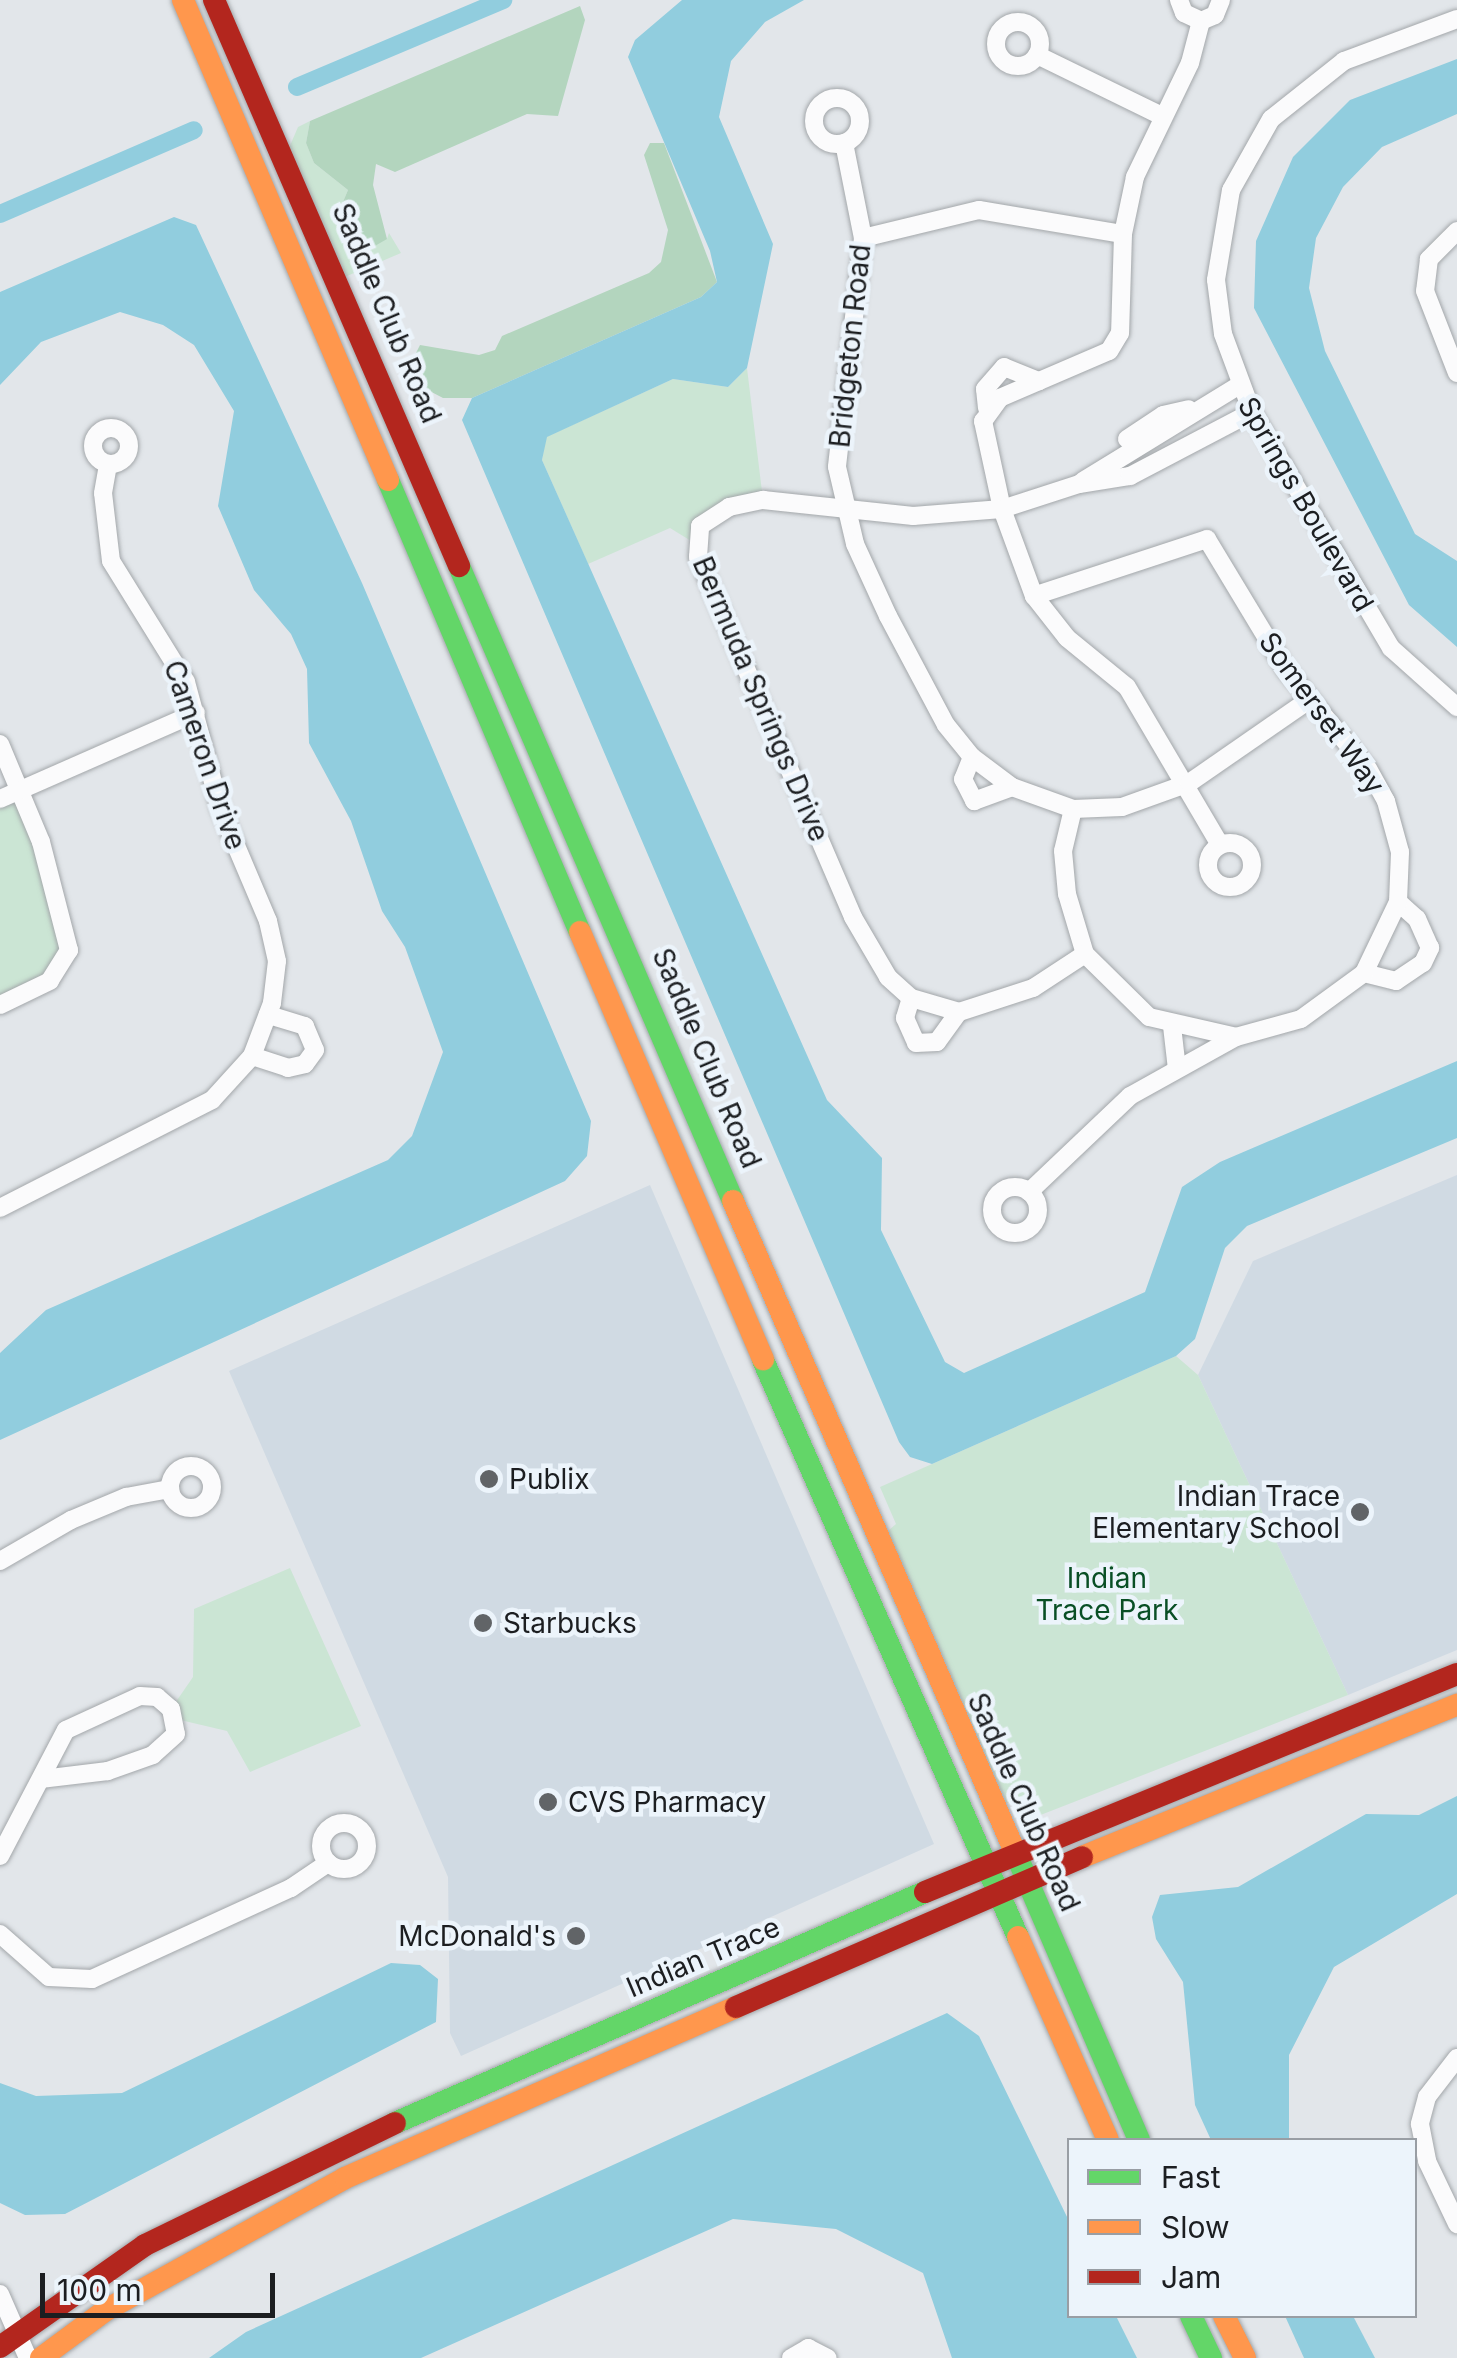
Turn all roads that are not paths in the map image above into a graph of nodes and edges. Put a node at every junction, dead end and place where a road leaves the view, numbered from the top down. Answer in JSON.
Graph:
{"nodes":[{"id":1,"x":184,"y":0,"type":"edge"},
{"id":2,"x":214,"y":0,"type":"edge"},
{"id":3,"x":1180,"y":0,"type":"edge"},
{"id":4,"x":1221,"y":0,"type":"edge"},
{"id":5,"x":1457,"y":18,"type":"edge"},
{"id":6,"x":1202,"y":21,"type":"junction"},
{"id":7,"x":1037,"y":55,"type":"dead end"},
{"id":8,"x":1160,"y":114,"type":"junction"},
{"id":9,"x":844,"y":143,"type":"dead end"},
{"id":10,"x":1457,"y":231,"type":"edge"},
{"id":11,"x":1123,"y":234,"type":"junction"},
{"id":12,"x":863,"y":238,"type":"junction"},
{"id":13,"x":1457,"y":373,"type":"edge"},
{"id":14,"x":1039,"y":381,"type":"junction"},
{"id":15,"x":1238,"y":386,"type":"junction"},
{"id":16,"x":987,"y":408,"type":"junction"},
{"id":17,"x":1252,"y":412,"type":"junction"},
{"id":18,"x":108,"y":464,"type":"dead end"},
{"id":19,"x":1078,"y":484,"type":"junction"},
{"id":20,"x":846,"y":509,"type":"junction"},
{"id":21,"x":1002,"y":509,"type":"junction"},
{"id":22,"x":1034,"y":596,"type":"junction"},
{"id":23,"x":1309,"y":700,"type":"junction"},
{"id":24,"x":1457,"y":707,"type":"edge"},
{"id":25,"x":196,"y":713,"type":"junction"},
{"id":26,"x":0,"y":744,"type":"edge"},
{"id":27,"x":972,"y":758,"type":"junction"},
{"id":28,"x":1190,"y":783,"type":"junction"},
{"id":29,"x":1012,"y":787,"type":"junction"},
{"id":30,"x":21,"y":788,"type":"junction"},
{"id":31,"x":0,"y":798,"type":"edge"},
{"id":32,"x":1073,"y":809,"type":"junction"},
{"id":33,"x":1220,"y":845,"type":"dead end"},
{"id":34,"x":1398,"y":902,"type":"junction"},
{"id":35,"x":1085,"y":954,"type":"junction"},
{"id":36,"x":1364,"y":973,"type":"junction"},
{"id":37,"x":911,"y":998,"type":"junction"},
{"id":38,"x":0,"y":1005,"type":"edge"},
{"id":39,"x":959,"y":1012,"type":"junction"},
{"id":40,"x":268,"y":1016,"type":"junction"},
{"id":41,"x":1172,"y":1026,"type":"junction"},
{"id":42,"x":1236,"y":1037,"type":"junction"},
{"id":43,"x":252,"y":1056,"type":"junction"},
{"id":44,"x":1176,"y":1070,"type":"junction"},
{"id":45,"x":1029,"y":1192,"type":"dead end"},
{"id":46,"x":0,"y":1208,"type":"edge"},
{"id":47,"x":170,"y":1489,"type":"dead end"},
{"id":48,"x":0,"y":1562,"type":"edge"},
{"id":49,"x":1457,"y":1674,"type":"edge"},
{"id":50,"x":1457,"y":1705,"type":"edge"},
{"id":51,"x":42,"y":1779,"type":"junction"},
{"id":52,"x":1015,"y":1853,"type":"junction"},
{"id":53,"x":0,"y":1856,"type":"edge"},
{"id":54,"x":328,"y":1863,"type":"dead end"},
{"id":55,"x":985,"y":1866,"type":"junction"},
{"id":56,"x":1027,"y":1880,"type":"junction"},
{"id":57,"x":997,"y":1894,"type":"junction"},
{"id":58,"x":0,"y":1934,"type":"edge"},
{"id":59,"x":1457,"y":2058,"type":"edge"},
{"id":60,"x":1107,"y":2138,"type":"edge"},
{"id":61,"x":1138,"y":2138,"type":"edge"},
{"id":62,"x":1457,"y":2224,"type":"edge"},
{"id":63,"x":0,"y":2294,"type":"edge"},
{"id":64,"x":1192,"y":2318,"type":"edge"},
{"id":65,"x":1225,"y":2318,"type":"edge"},
{"id":66,"x":4,"y":2337,"type":"edge"},
{"id":67,"x":28,"y":2358,"type":"edge"},
{"id":68,"x":41,"y":2358,"type":"edge"},
{"id":69,"x":791,"y":2358,"type":"edge"},
{"id":70,"x":828,"y":2358,"type":"edge"},
{"id":71,"x":1211,"y":2358,"type":"edge"},
{"id":72,"x":1245,"y":2358,"type":"edge"}],
"edges":[{"from":1,"to":55,"type":"street"},
{"from":2,"to":52,"type":"street","name":"Saddle Club Road"},
{"from":3,"to":6,"type":"street"},
{"from":4,"to":6,"type":"street"},
{"from":5,"to":15,"type":"street","name":"Springs Boulevard"},
{"from":6,"to":8,"type":"street"},
{"from":7,"to":8,"type":"street"},
{"from":8,"to":11,"type":"street"},
{"from":9,"to":12,"type":"street","name":"Bridgeton Road"},
{"from":10,"to":13,"type":"street"},
{"from":11,"to":12,"type":"street"},
{"from":11,"to":14,"type":"street"},
{"from":12,"to":20,"type":"street","name":"Bridgeton Road"},
{"from":14,"to":16,"type":"street"},
{"from":14,"to":16,"type":"street"},
{"from":15,"to":17,"type":"street","name":"Springs Boulevard"},
{"from":15,"to":19,"type":"street","name":"Bermuda Springs Drive"},
{"from":16,"to":21,"type":"street"},
{"from":17,"to":19,"type":"street","name":"Bermuda Springs Drive"},
{"from":17,"to":24,"type":"street","name":"Springs Boulevard"},
{"from":18,"to":25,"type":"street","name":"Cameron Drive"},
{"from":19,"to":21,"type":"street","name":"Bermuda Springs Drive"},
{"from":20,"to":21,"type":"street","name":"Bermuda Springs Drive"},
{"from":20,"to":27,"type":"street","name":"Bridgeton Road"},
{"from":20,"to":37,"type":"street","name":"Bermuda Springs Drive"},
{"from":21,"to":22,"type":"street"},
{"from":22,"to":23,"type":"street","name":"Somerset Way"},
{"from":22,"to":28,"type":"street"},
{"from":23,"to":28,"type":"street","name":"Bridgeton Road"},
{"from":23,"to":34,"type":"street","name":"Somerset Way"},
{"from":25,"to":30,"type":"street"},
{"from":25,"to":40,"type":"street","name":"Cameron Drive"},
{"from":26,"to":30,"type":"street"},
{"from":27,"to":29,"type":"street","name":"Bridgeton Road"},
{"from":27,"to":29,"type":"street","name":"Bridgeton Road"},
{"from":28,"to":32,"type":"street","name":"Bridgeton Road"},
{"from":28,"to":33,"type":"street"},
{"from":29,"to":32,"type":"street","name":"Bridgeton Road"},
{"from":30,"to":31,"type":"street"},
{"from":30,"to":38,"type":"street"},
{"from":32,"to":35,"type":"street"},
{"from":34,"to":36,"type":"street","name":"Somerset Way"},
{"from":34,"to":36,"type":"street"},
{"from":35,"to":39,"type":"street","name":"Bermuda Springs Drive"},
{"from":35,"to":41,"type":"street"},
{"from":36,"to":42,"type":"street","name":"Somerset Way"},
{"from":37,"to":39,"type":"street"},
{"from":37,"to":39,"type":"street","name":"Bermuda Springs Drive"},
{"from":40,"to":43,"type":"street","name":"Cameron Drive"},
{"from":40,"to":43,"type":"street"},
{"from":41,"to":42,"type":"street"},
{"from":41,"to":44,"type":"street"},
{"from":42,"to":44,"type":"street","name":"Somerset Way"},
{"from":43,"to":46,"type":"street","name":"Cameron Drive"},
{"from":44,"to":45,"type":"street","name":"Somerset Way"},
{"from":47,"to":48,"type":"street"},
{"from":49,"to":52,"type":"street","name":"Indian Trace"},
{"from":50,"to":56,"type":"street","name":"Indian Trace"},
{"from":51,"to":51,"type":"street"},
{"from":51,"to":53,"type":"street"},
{"from":52,"to":55,"type":"street","name":"Indian Trace"},
{"from":52,"to":56,"type":"street","name":"Saddle Club Road"},
{"from":54,"to":58,"type":"street"},
{"from":55,"to":57,"type":"street"},
{"from":55,"to":66,"type":"street","name":"Indian Trace"},
{"from":56,"to":57,"type":"street","name":"Indian Trace"},
{"from":56,"to":61,"type":"street","name":"Saddle Club Road"},
{"from":57,"to":60,"type":"street"},
{"from":57,"to":68,"type":"street","name":"Indian Trace"},
{"from":59,"to":62,"type":"street"},
{"from":63,"to":66,"type":"street"},
{"from":64,"to":71,"type":"street"},
{"from":65,"to":72,"type":"street"},
{"from":66,"to":67,"type":"street"},
{"from":69,"to":70,"type":"street"}]}
